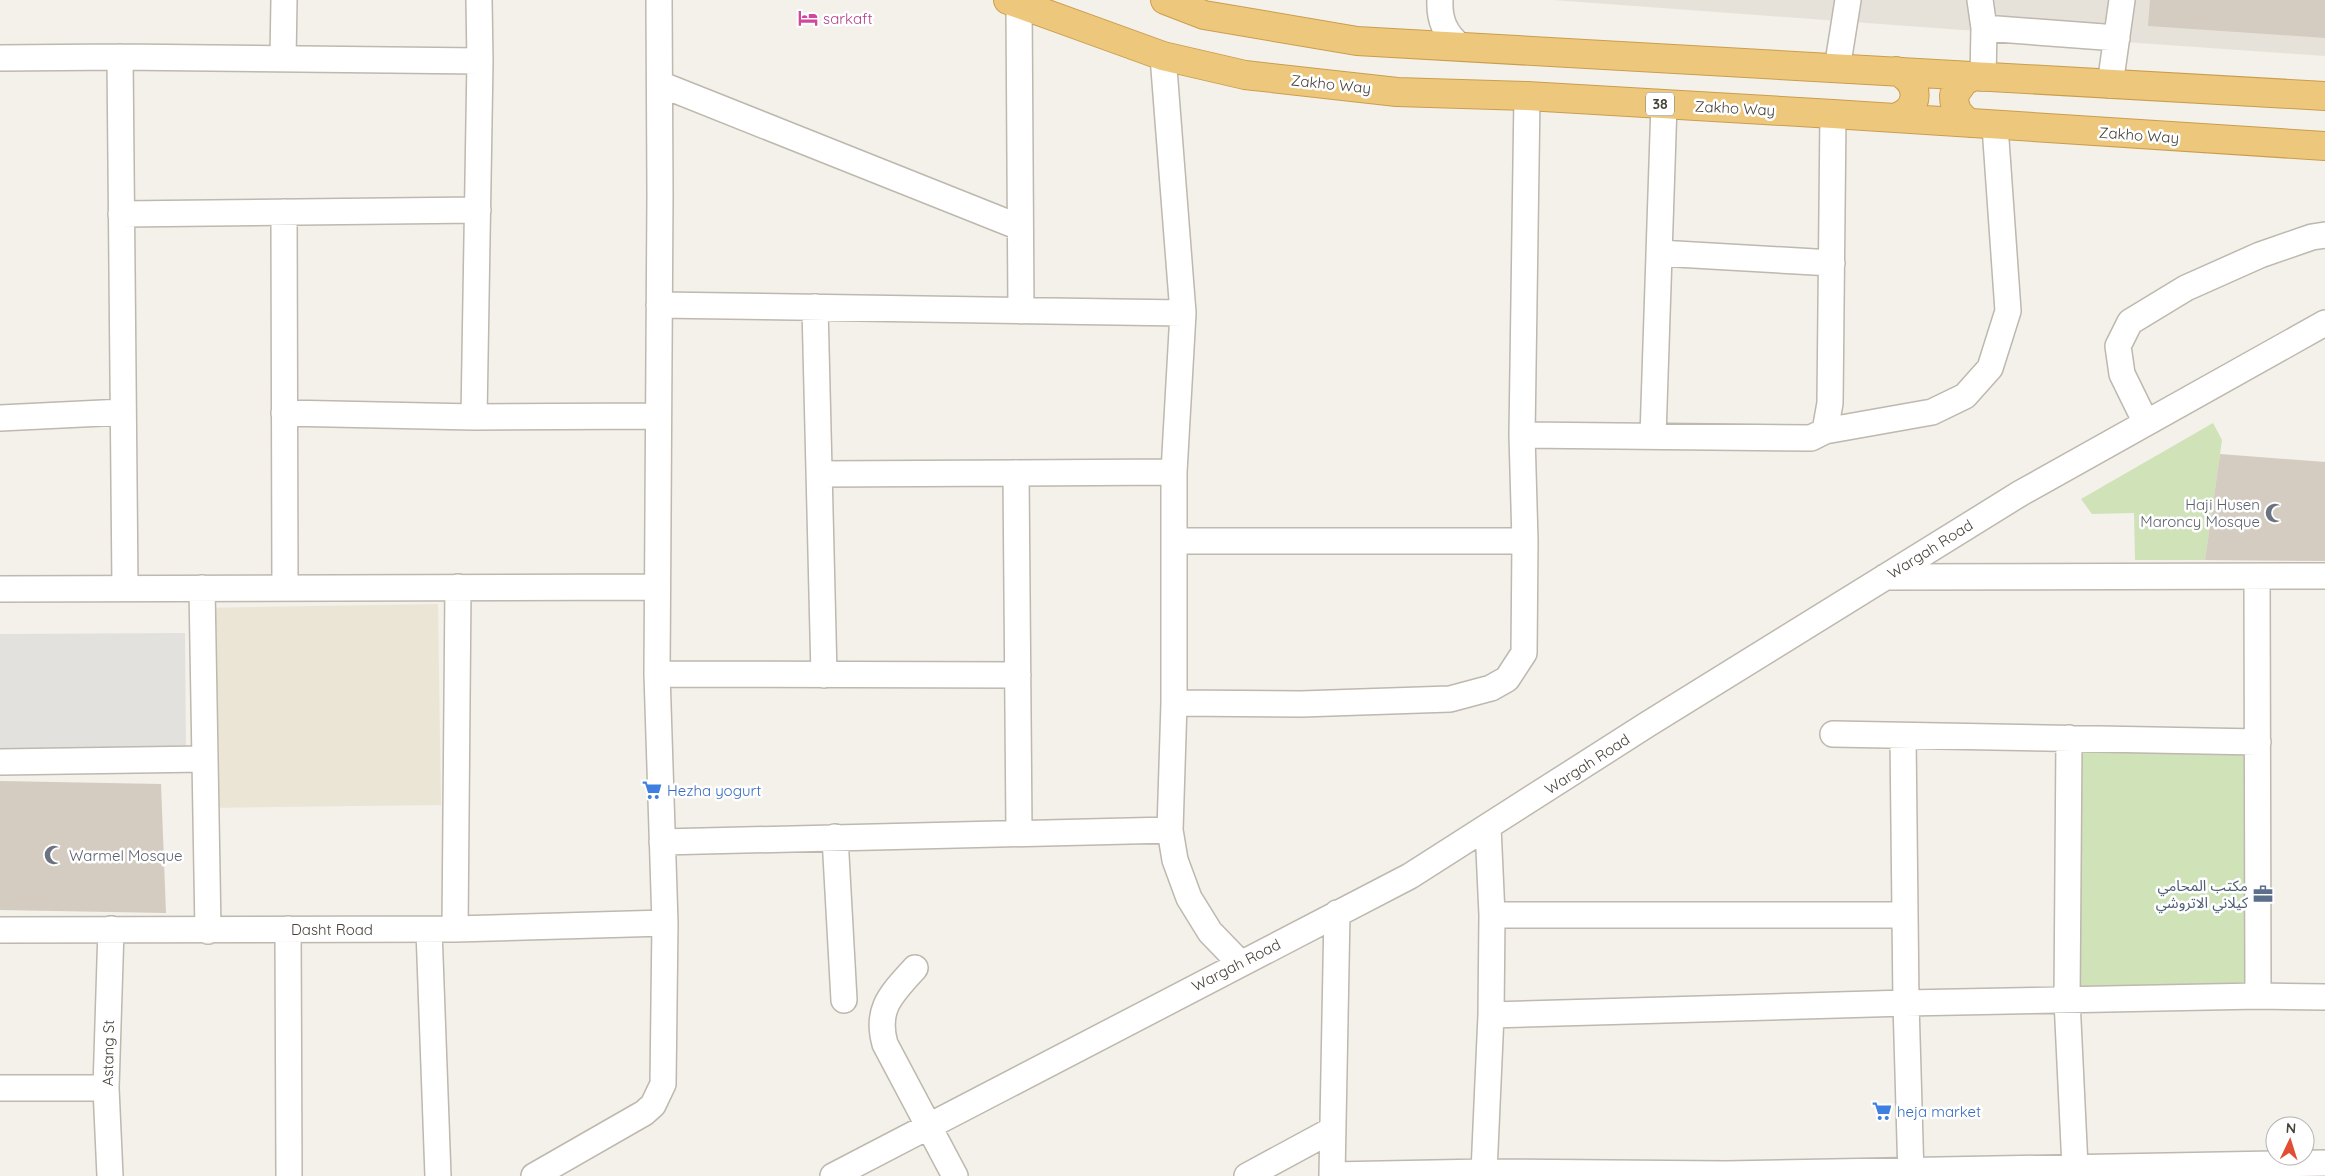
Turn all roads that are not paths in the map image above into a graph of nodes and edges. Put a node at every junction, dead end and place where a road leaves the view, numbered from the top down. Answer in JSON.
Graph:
{"nodes":[{"id":1,"x":284,"y":0,"type":"edge"},
{"id":2,"x":479,"y":0,"type":"edge"},
{"id":3,"x":659,"y":0,"type":"edge"},
{"id":4,"x":1165,"y":0,"type":"edge"},
{"id":5,"x":1848,"y":0,"type":"edge"},
{"id":6,"x":1980,"y":0,"type":"edge"},
{"id":7,"x":2122,"y":0,"type":"edge"},
{"id":8,"x":1014,"y":3,"type":"edge"},
{"id":9,"x":1440,"y":5,"type":"edge"},
{"id":10,"x":1984,"y":28,"type":"junction"},
{"id":11,"x":2117,"y":38,"type":"junction"},
{"id":12,"x":1411,"y":44,"type":"junction"},
{"id":13,"x":1461,"y":47,"type":"junction"},
{"id":14,"x":120,"y":56,"type":"junction"},
{"id":15,"x":1163,"y":56,"type":"junction"},
{"id":16,"x":0,"y":58,"type":"edge"},
{"id":17,"x":283,"y":59,"type":"junction"},
{"id":18,"x":480,"y":61,"type":"junction"},
{"id":19,"x":1837,"y":69,"type":"junction"},
{"id":20,"x":1896,"y":71,"type":"junction"},
{"id":21,"x":1978,"y":77,"type":"junction"},
{"id":22,"x":660,"y":84,"type":"junction"},
{"id":23,"x":2110,"y":85,"type":"junction"},
{"id":24,"x":1527,"y":96,"type":"junction"},
{"id":25,"x":2325,"y":96,"type":"edge"},
{"id":26,"x":1664,"y":104,"type":"junction"},
{"id":27,"x":1833,"y":114,"type":"junction"},
{"id":28,"x":1894,"y":118,"type":"junction"},
{"id":29,"x":1983,"y":124,"type":"junction"},
{"id":30,"x":2325,"y":146,"type":"edge"},
{"id":31,"x":478,"y":210,"type":"junction"},
{"id":32,"x":284,"y":212,"type":"junction"},
{"id":33,"x":121,"y":214,"type":"junction"},
{"id":34,"x":1020,"y":227,"type":"junction"},
{"id":35,"x":2325,"y":236,"type":"edge"},
{"id":36,"x":1659,"y":253,"type":"junction"},
{"id":37,"x":1832,"y":263,"type":"junction"},
{"id":38,"x":659,"y":305,"type":"junction"},
{"id":39,"x":815,"y":308,"type":"junction"},
{"id":40,"x":1021,"y":311,"type":"junction"},
{"id":41,"x":1183,"y":314,"type":"junction"},
{"id":42,"x":2325,"y":323,"type":"edge"},
{"id":43,"x":123,"y":412,"type":"junction"},
{"id":44,"x":284,"y":413,"type":"junction"},
{"id":45,"x":658,"y":416,"type":"junction"},
{"id":46,"x":0,"y":418,"type":"edge"},
{"id":47,"x":474,"y":418,"type":"junction"},
{"id":48,"x":2146,"y":423,"type":"junction"},
{"id":49,"x":1825,"y":431,"type":"junction"},
{"id":50,"x":1522,"y":435,"type":"junction"},
{"id":51,"x":1653,"y":436,"type":"junction"},
{"id":52,"x":1174,"y":472,"type":"junction"},
{"id":53,"x":1016,"y":473,"type":"junction"},
{"id":54,"x":819,"y":474,"type":"junction"},
{"id":55,"x":1176,"y":541,"type":"junction"},
{"id":56,"x":1525,"y":541,"type":"junction"},
{"id":57,"x":2325,"y":576,"type":"edge"},
{"id":58,"x":1885,"y":577,"type":"junction"},
{"id":59,"x":2257,"y":577,"type":"junction"},
{"id":60,"x":125,"y":587,"type":"junction"},
{"id":61,"x":284,"y":587,"type":"junction"},
{"id":62,"x":458,"y":587,"type":"junction"},
{"id":63,"x":657,"y":587,"type":"junction"},
{"id":64,"x":202,"y":588,"type":"junction"},
{"id":65,"x":0,"y":589,"type":"edge"},
{"id":66,"x":657,"y":674,"type":"junction"},
{"id":67,"x":824,"y":675,"type":"junction"},
{"id":68,"x":1018,"y":675,"type":"junction"},
{"id":69,"x":1174,"y":703,"type":"junction"},
{"id":70,"x":1833,"y":734,"type":"dead end"},
{"id":71,"x":1903,"y":736,"type":"junction"},
{"id":72,"x":2069,"y":738,"type":"junction"},
{"id":73,"x":2258,"y":742,"type":"junction"},
{"id":74,"x":204,"y":759,"type":"junction"},
{"id":75,"x":0,"y":762,"type":"edge"},
{"id":76,"x":1488,"y":827,"type":"junction"},
{"id":77,"x":1170,"y":830,"type":"junction"},
{"id":78,"x":1019,"y":832,"type":"junction"},
{"id":79,"x":835,"y":837,"type":"junction"},
{"id":80,"x":662,"y":842,"type":"junction"},
{"id":81,"x":1337,"y":913,"type":"junction"},
{"id":82,"x":1492,"y":915,"type":"junction"},
{"id":83,"x":1905,"y":915,"type":"junction"},
{"id":84,"x":665,"y":922,"type":"junction"},
{"id":85,"x":288,"y":929,"type":"junction"},
{"id":86,"x":455,"y":929,"type":"junction"},
{"id":87,"x":0,"y":930,"type":"edge"},
{"id":88,"x":111,"y":930,"type":"junction"},
{"id":89,"x":429,"y":930,"type":"junction"},
{"id":90,"x":208,"y":931,"type":"junction"},
{"id":91,"x":1240,"y":964,"type":"junction"},
{"id":92,"x":915,"y":968,"type":"dead end"},
{"id":93,"x":2258,"y":996,"type":"junction"},
{"id":94,"x":2325,"y":997,"type":"edge"},
{"id":95,"x":844,"y":1000,"type":"dead end"},
{"id":96,"x":2067,"y":1000,"type":"junction"},
{"id":97,"x":1906,"y":1003,"type":"junction"},
{"id":98,"x":1491,"y":1015,"type":"junction"},
{"id":99,"x":0,"y":1088,"type":"edge"},
{"id":100,"x":106,"y":1088,"type":"junction"},
{"id":101,"x":928,"y":1125,"type":"junction"},
{"id":102,"x":1332,"y":1130,"type":"junction"},
{"id":103,"x":2325,"y":1163,"type":"edge"},
{"id":104,"x":2076,"y":1167,"type":"junction"},
{"id":105,"x":2265,"y":1170,"type":"edge"},
{"id":106,"x":1484,"y":1172,"type":"junction"},
{"id":107,"x":1911,"y":1173,"type":"edge"},
{"id":108,"x":1726,"y":1175,"type":"edge"},
{"id":109,"x":110,"y":1176,"type":"edge"},
{"id":110,"x":289,"y":1176,"type":"edge"},
{"id":111,"x":438,"y":1176,"type":"edge"},
{"id":112,"x":534,"y":1176,"type":"edge"},
{"id":113,"x":833,"y":1176,"type":"edge"},
{"id":114,"x":955,"y":1176,"type":"edge"},
{"id":115,"x":1247,"y":1176,"type":"edge"},
{"id":116,"x":1332,"y":1176,"type":"edge"}],
"edges":[{"from":1,"to":17,"type":"street"},
{"from":2,"to":18,"type":"street"},
{"from":3,"to":22,"type":"street"},
{"from":4,"to":12,"type":"highway"},
{"from":5,"to":19,"type":"street"},
{"from":6,"to":10,"type":"street"},
{"from":7,"to":11,"type":"street"},
{"from":8,"to":15,"type":"highway","name":"Zakho Way","number":"38"},
{"from":8,"to":34,"type":"street"},
{"from":9,"to":12,"type":"street"},
{"from":9,"to":13,"type":"street"},
{"from":10,"to":11,"type":"street"},
{"from":10,"to":21,"type":"street"},
{"from":11,"to":23,"type":"street"},
{"from":12,"to":13,"type":"highway"},
{"from":13,"to":19,"type":"highway"},
{"from":14,"to":16,"type":"street"},
{"from":14,"to":17,"type":"street"},
{"from":14,"to":33,"type":"street"},
{"from":15,"to":24,"type":"highway","name":"Zakho Way","number":"38"},
{"from":15,"to":41,"type":"street"},
{"from":17,"to":18,"type":"street"},
{"from":18,"to":31,"type":"street"},
{"from":19,"to":20,"type":"highway"},
{"from":20,"to":21,"type":"highway"},
{"from":20,"to":28,"type":"highway"},
{"from":21,"to":23,"type":"highway"},
{"from":21,"to":29,"type":"highway"},
{"from":22,"to":34,"type":"street"},
{"from":22,"to":38,"type":"street"},
{"from":23,"to":25,"type":"highway"},
{"from":24,"to":26,"type":"highway","name":"Zakho Way","number":"38"},
{"from":24,"to":50,"type":"street"},
{"from":26,"to":27,"type":"highway","name":"Zakho Way","number":"38"},
{"from":26,"to":36,"type":"street"},
{"from":27,"to":28,"type":"highway","name":"Zakho Way","number":"38"},
{"from":27,"to":37,"type":"street"},
{"from":28,"to":29,"type":"highway","name":"Zakho Way","number":"38"},
{"from":29,"to":30,"type":"highway","name":"Zakho Way","number":"38"},
{"from":29,"to":49,"type":"street"},
{"from":31,"to":32,"type":"street"},
{"from":31,"to":47,"type":"street"},
{"from":32,"to":33,"type":"street"},
{"from":32,"to":44,"type":"street"},
{"from":33,"to":43,"type":"street"},
{"from":34,"to":40,"type":"street"},
{"from":35,"to":48,"type":"street"},
{"from":36,"to":37,"type":"street"},
{"from":36,"to":51,"type":"street"},
{"from":37,"to":49,"type":"street"},
{"from":38,"to":39,"type":"street"},
{"from":38,"to":45,"type":"street"},
{"from":39,"to":40,"type":"street"},
{"from":39,"to":54,"type":"street"},
{"from":40,"to":41,"type":"street"},
{"from":41,"to":52,"type":"street"},
{"from":42,"to":48,"type":"street","name":"Wargah Road"},
{"from":43,"to":46,"type":"street"},
{"from":43,"to":60,"type":"street"},
{"from":44,"to":47,"type":"street"},
{"from":44,"to":61,"type":"street"},
{"from":45,"to":47,"type":"street"},
{"from":45,"to":63,"type":"street"},
{"from":48,"to":58,"type":"street","name":"Wargah Road"},
{"from":49,"to":51,"type":"street"},
{"from":50,"to":51,"type":"street"},
{"from":50,"to":56,"type":"street"},
{"from":52,"to":53,"type":"street"},
{"from":52,"to":55,"type":"street"},
{"from":53,"to":54,"type":"street"},
{"from":53,"to":68,"type":"street"},
{"from":54,"to":67,"type":"street"},
{"from":55,"to":56,"type":"street"},
{"from":55,"to":69,"type":"street"},
{"from":56,"to":69,"type":"street"},
{"from":57,"to":59,"type":"street"},
{"from":58,"to":59,"type":"street"},
{"from":58,"to":76,"type":"street","name":"Wargah Road"},
{"from":59,"to":73,"type":"street"},
{"from":60,"to":64,"type":"street"},
{"from":60,"to":65,"type":"street"},
{"from":61,"to":62,"type":"street"},
{"from":61,"to":64,"type":"street"},
{"from":62,"to":63,"type":"street"},
{"from":62,"to":86,"type":"street"},
{"from":63,"to":66,"type":"street"},
{"from":64,"to":74,"type":"street"},
{"from":66,"to":67,"type":"street"},
{"from":66,"to":80,"type":"street"},
{"from":67,"to":68,"type":"street"},
{"from":68,"to":78,"type":"street"},
{"from":69,"to":77,"type":"street"},
{"from":70,"to":71,"type":"street"},
{"from":71,"to":72,"type":"street"},
{"from":71,"to":83,"type":"street"},
{"from":72,"to":73,"type":"street"},
{"from":72,"to":96,"type":"street"},
{"from":73,"to":93,"type":"street"},
{"from":74,"to":75,"type":"street"},
{"from":74,"to":90,"type":"street"},
{"from":76,"to":81,"type":"street","name":"Wargah Road"},
{"from":76,"to":82,"type":"street"},
{"from":77,"to":78,"type":"street"},
{"from":77,"to":91,"type":"street"},
{"from":78,"to":79,"type":"street"},
{"from":79,"to":80,"type":"street"},
{"from":79,"to":95,"type":"street"},
{"from":80,"to":84,"type":"street"},
{"from":81,"to":91,"type":"street","name":"Wargah Road"},
{"from":81,"to":102,"type":"street"},
{"from":82,"to":83,"type":"street"},
{"from":82,"to":98,"type":"street"},
{"from":83,"to":97,"type":"street"},
{"from":84,"to":86,"type":"street","name":"Dasht Road"},
{"from":84,"to":112,"type":"street"},
{"from":85,"to":89,"type":"street","name":"Dasht Road"},
{"from":85,"to":90,"type":"street","name":"Dasht Road"},
{"from":85,"to":110,"type":"street"},
{"from":86,"to":89,"type":"street","name":"Dasht Road"},
{"from":87,"to":88,"type":"street","name":"Dasht Road"},
{"from":88,"to":90,"type":"street","name":"Dasht Road"},
{"from":88,"to":100,"type":"street","name":"Astang St"},
{"from":89,"to":111,"type":"street"},
{"from":91,"to":101,"type":"street","name":"Wargah Road"},
{"from":92,"to":101,"type":"street"},
{"from":93,"to":94,"type":"street"},
{"from":93,"to":96,"type":"street"},
{"from":96,"to":97,"type":"street"},
{"from":96,"to":104,"type":"street"},
{"from":97,"to":98,"type":"street"},
{"from":97,"to":107,"type":"street"},
{"from":98,"to":106,"type":"street"},
{"from":99,"to":100,"type":"street"},
{"from":100,"to":109,"type":"street","name":"Astang St"},
{"from":101,"to":113,"type":"street","name":"Wargah Road"},
{"from":101,"to":114,"type":"street"},
{"from":102,"to":115,"type":"street"},
{"from":102,"to":116,"type":"street"},
{"from":103,"to":105,"type":"street"},
{"from":104,"to":105,"type":"street"},
{"from":104,"to":107,"type":"street"},
{"from":106,"to":108,"type":"street"},
{"from":106,"to":116,"type":"street"},
{"from":107,"to":108,"type":"street"}]}
